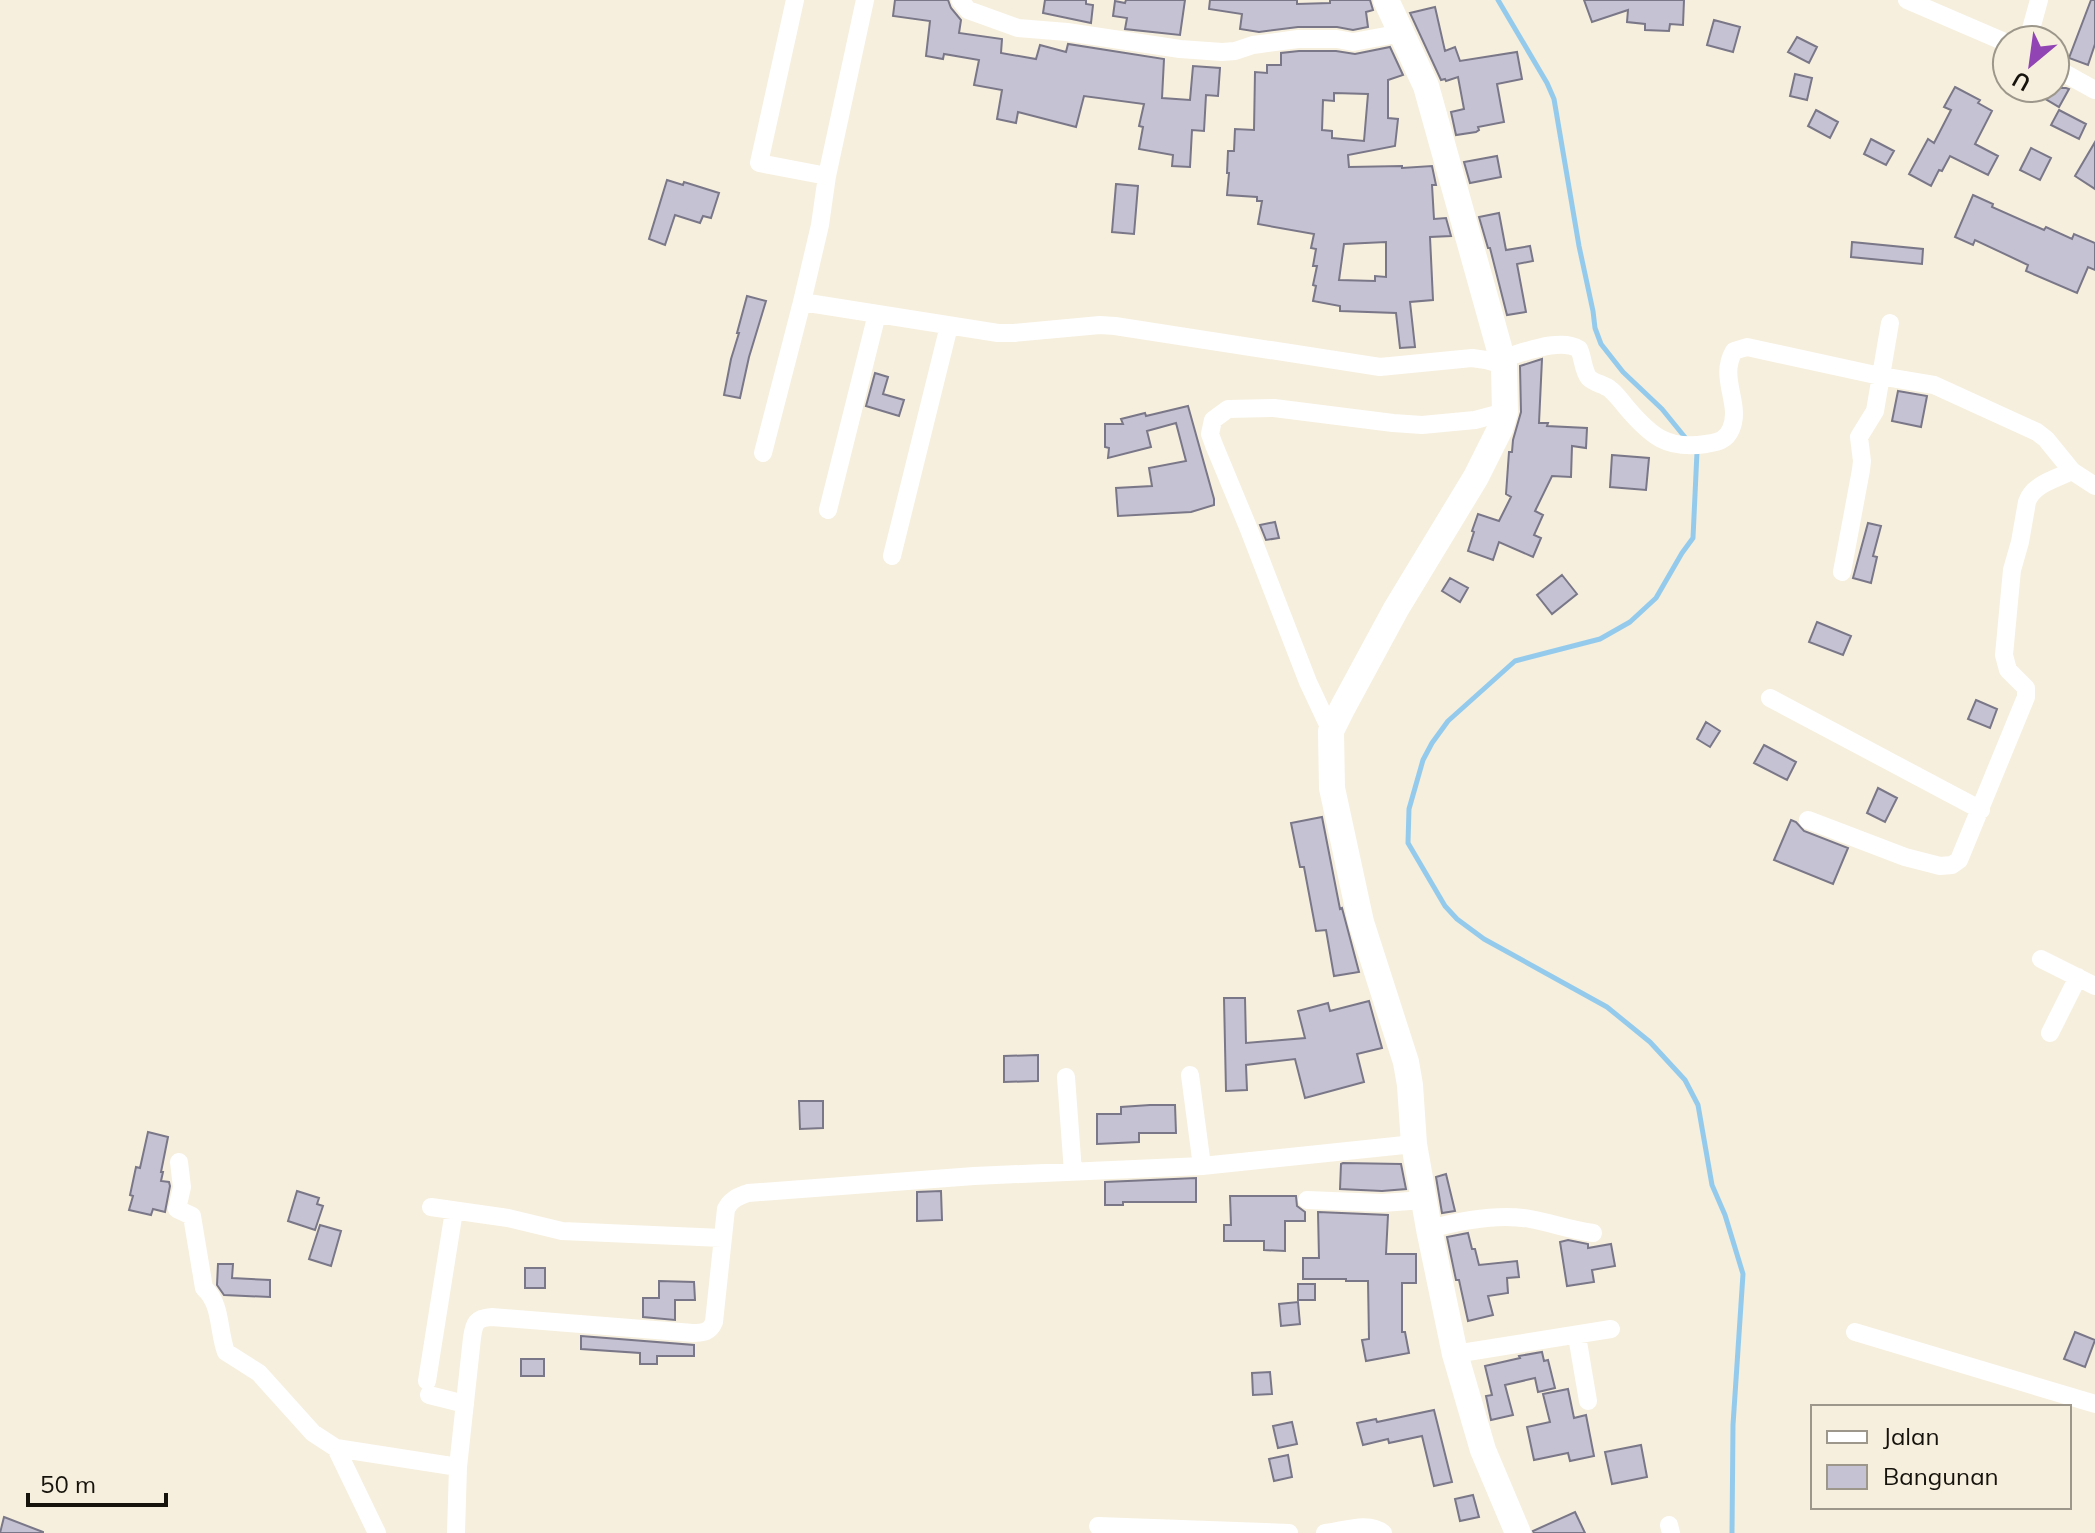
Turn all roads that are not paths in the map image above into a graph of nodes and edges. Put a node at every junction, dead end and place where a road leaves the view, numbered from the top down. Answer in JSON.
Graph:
{"nodes":[{"id":1,"x":795,"y":0,"type":"edge"},
{"id":2,"x":865,"y":0,"type":"edge"},
{"id":3,"x":960,"y":0,"type":"edge"},
{"id":4,"x":1386,"y":0,"type":"edge"},
{"id":5,"x":1907,"y":0,"type":"edge"},
{"id":6,"x":2039,"y":0,"type":"edge"},
{"id":7,"x":2032,"y":24,"type":"edge"},
{"id":8,"x":1402,"y":33,"type":"junction"},
{"id":9,"x":1991,"y":36,"type":"edge"},
{"id":10,"x":2071,"y":77,"type":"edge"},
{"id":11,"x":2095,"y":90,"type":"edge"},
{"id":12,"x":827,"y":176,"type":"junction"},
{"id":13,"x":802,"y":302,"type":"junction"},
{"id":14,"x":877,"y":314,"type":"junction"},
{"id":15,"x":1890,"y":323,"type":"dead end"},
{"id":16,"x":949,"y":326,"type":"junction"},
{"id":17,"x":1504,"y":362,"type":"junction"},
{"id":18,"x":1880,"y":376,"type":"junction"},
{"id":19,"x":1505,"y":412,"type":"junction"},
{"id":20,"x":763,"y":453,"type":"dead end"},
{"id":21,"x":2072,"y":471,"type":"junction"},
{"id":22,"x":2095,"y":486,"type":"edge"},
{"id":23,"x":828,"y":510,"type":"dead end"},
{"id":24,"x":892,"y":556,"type":"dead end"},
{"id":25,"x":1842,"y":572,"type":"dead end"},
{"id":26,"x":1770,"y":698,"type":"dead end"},
{"id":27,"x":1331,"y":731,"type":"junction"},
{"id":28,"x":1981,"y":810,"type":"junction"},
{"id":29,"x":1808,"y":820,"type":"dead end"},
{"id":30,"x":2041,"y":959,"type":"dead end"},
{"id":31,"x":2078,"y":977,"type":"junction"},
{"id":32,"x":2095,"y":986,"type":"edge"},
{"id":33,"x":2050,"y":1033,"type":"dead end"},
{"id":34,"x":1190,"y":1075,"type":"dead end"},
{"id":35,"x":1066,"y":1077,"type":"dead end"},
{"id":36,"x":1414,"y":1144,"type":"junction"},
{"id":37,"x":179,"y":1162,"type":"dead end"},
{"id":38,"x":1202,"y":1166,"type":"junction"},
{"id":39,"x":1073,"y":1172,"type":"junction"},
{"id":40,"x":1307,"y":1200,"type":"dead end"},
{"id":41,"x":1424,"y":1200,"type":"junction"},
{"id":42,"x":431,"y":1207,"type":"dead end"},
{"id":43,"x":454,"y":1211,"type":"junction"},
{"id":44,"x":1429,"y":1229,"type":"junction"},
{"id":45,"x":1593,"y":1233,"type":"dead end"},
{"id":46,"x":722,"y":1238,"type":"junction"},
{"id":47,"x":1611,"y":1329,"type":"dead end"},
{"id":48,"x":1855,"y":1332,"type":"dead end"},
{"id":49,"x":1577,"y":1336,"type":"junction"},
{"id":50,"x":1455,"y":1354,"type":"junction"},
{"id":51,"x":1588,"y":1401,"type":"dead end"},
{"id":52,"x":465,"y":1404,"type":"junction"},
{"id":53,"x":2095,"y":1404,"type":"edge"},
{"id":54,"x":336,"y":1448,"type":"junction"},
{"id":55,"x":458,"y":1467,"type":"junction"},
{"id":56,"x":1098,"y":1526,"type":"dead end"},
{"id":57,"x":377,"y":1533,"type":"edge"},
{"id":58,"x":456,"y":1533,"type":"edge"},
{"id":59,"x":1289,"y":1533,"type":"edge"},
{"id":60,"x":1325,"y":1533,"type":"edge"},
{"id":61,"x":1383,"y":1533,"type":"edge"},
{"id":62,"x":1518,"y":1533,"type":"edge"}],
"edges":[{"from":1,"to":12,"type":"street"},
{"from":2,"to":12,"type":"street"},
{"from":3,"to":8,"type":"street"},
{"from":4,"to":8,"type":"street"},
{"from":5,"to":9,"type":"street"},
{"from":6,"to":7,"type":"street"},
{"from":8,"to":17,"type":"street"},
{"from":10,"to":11,"type":"street"},
{"from":12,"to":13,"type":"street"},
{"from":13,"to":14,"type":"street"},
{"from":13,"to":20,"type":"street"},
{"from":14,"to":16,"type":"street"},
{"from":14,"to":23,"type":"street"},
{"from":15,"to":18,"type":"street"},
{"from":16,"to":17,"type":"street"},
{"from":16,"to":24,"type":"street"},
{"from":17,"to":18,"type":"street"},
{"from":17,"to":19,"type":"street"},
{"from":18,"to":21,"type":"street"},
{"from":18,"to":25,"type":"street"},
{"from":19,"to":27,"type":"street"},
{"from":19,"to":27,"type":"street"},
{"from":21,"to":22,"type":"street"},
{"from":21,"to":28,"type":"street"},
{"from":26,"to":28,"type":"street"},
{"from":27,"to":36,"type":"street"},
{"from":28,"to":29,"type":"street"},
{"from":30,"to":31,"type":"street"},
{"from":31,"to":32,"type":"street"},
{"from":31,"to":33,"type":"street"},
{"from":34,"to":38,"type":"street"},
{"from":35,"to":39,"type":"street"},
{"from":36,"to":38,"type":"street"},
{"from":36,"to":41,"type":"street"},
{"from":37,"to":54,"type":"street"},
{"from":38,"to":39,"type":"street"},
{"from":39,"to":46,"type":"street"},
{"from":40,"to":41,"type":"street"},
{"from":41,"to":44,"type":"street"},
{"from":42,"to":43,"type":"street"},
{"from":43,"to":46,"type":"street"},
{"from":43,"to":52,"type":"street"},
{"from":44,"to":45,"type":"street"},
{"from":44,"to":50,"type":"street"},
{"from":46,"to":52,"type":"street"},
{"from":47,"to":49,"type":"street"},
{"from":48,"to":53,"type":"street"},
{"from":49,"to":50,"type":"street"},
{"from":49,"to":51,"type":"street"},
{"from":50,"to":62,"type":"street"},
{"from":52,"to":55,"type":"street"},
{"from":54,"to":55,"type":"street"},
{"from":54,"to":57,"type":"street"},
{"from":55,"to":58,"type":"street"},
{"from":56,"to":59,"type":"street"},
{"from":60,"to":61,"type":"street"}]}
